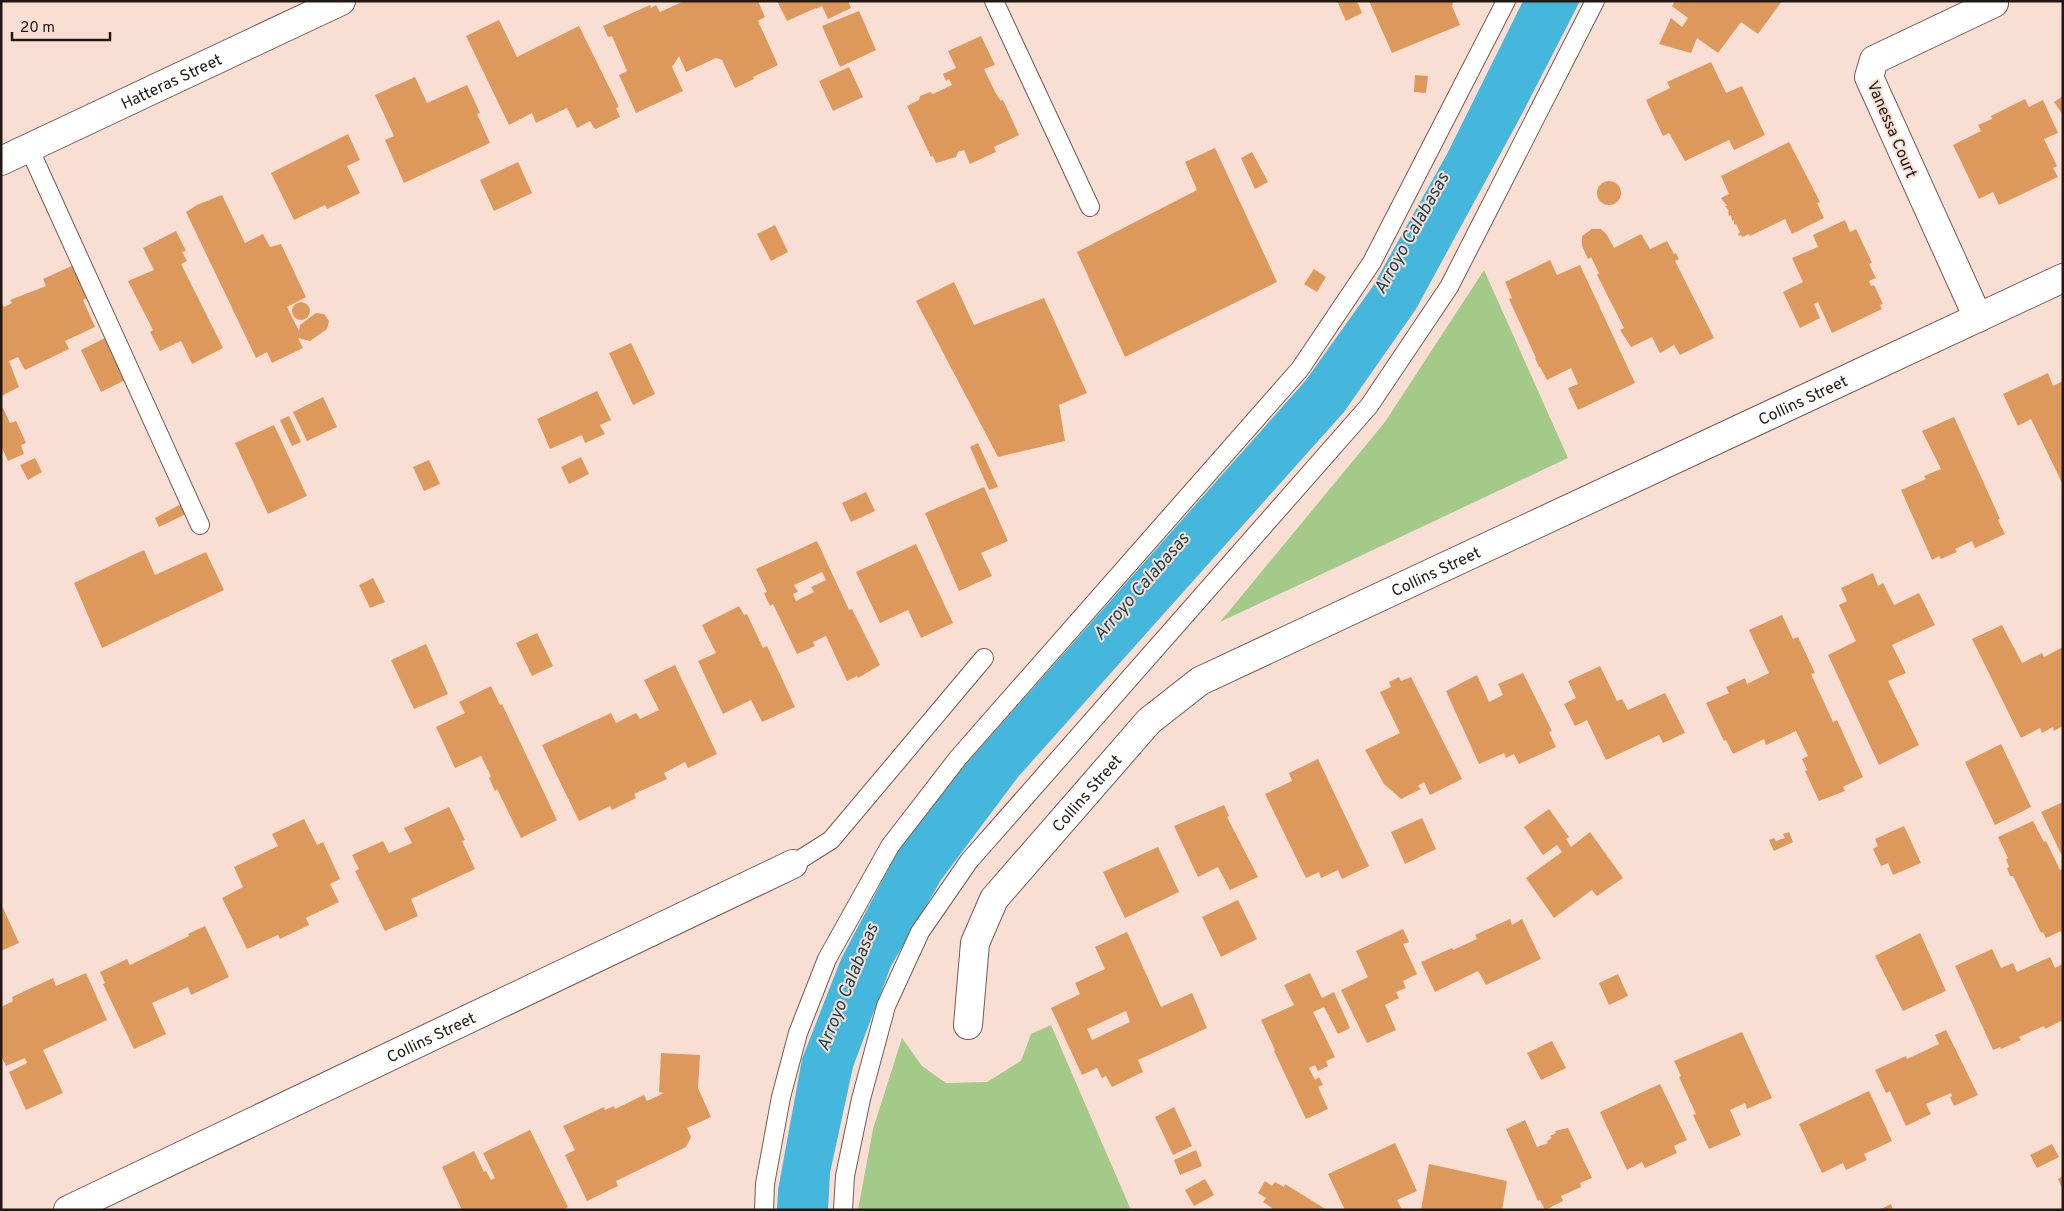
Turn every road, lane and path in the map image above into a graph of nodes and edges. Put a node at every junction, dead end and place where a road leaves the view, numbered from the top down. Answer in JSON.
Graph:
{"nodes":[{"id":1,"x":341,"y":1,"type":"edge"},
{"id":2,"x":994,"y":1,"type":"edge"},
{"id":3,"x":1506,"y":1,"type":"edge"},
{"id":4,"x":1595,"y":1,"type":"edge"},
{"id":5,"x":1994,"y":3,"type":"dead end"},
{"id":6,"x":29,"y":148,"type":"junction"},
{"id":7,"x":1,"y":161,"type":"edge"},
{"id":8,"x":1090,"y":207,"type":"dead end"},
{"id":9,"x":2063,"y":278,"type":"edge"},
{"id":10,"x":1978,"y":318,"type":"junction"},
{"id":11,"x":200,"y":525,"type":"dead end"},
{"id":12,"x":984,"y":658,"type":"dead end"},
{"id":13,"x":793,"y":864,"type":"joint"},
{"id":14,"x":968,"y":1026,"type":"dead end"},
{"id":15,"x":68,"y":1210,"type":"edge"},
{"id":16,"x":764,"y":1210,"type":"edge"},
{"id":17,"x":843,"y":1210,"type":"edge"}],
"edges":[{"from":1,"to":6,"type":"street","name":"Hatteras Street"},
{"from":2,"to":8,"type":"lane"},
{"from":3,"to":16,"type":"lane"},
{"from":4,"to":17,"type":"lane"},
{"from":5,"to":10,"type":"street","name":"Vanessa Court"},
{"from":6,"to":7,"type":"street","name":"Hatteras Street"},
{"from":6,"to":11,"type":"lane"},
{"from":9,"to":10,"type":"street","name":"Collins Street"},
{"from":10,"to":14,"type":"street","name":"Collins Street"},
{"from":12,"to":13,"type":"lane"},
{"from":13,"to":15,"type":"street","name":"Collins Street"}]}
